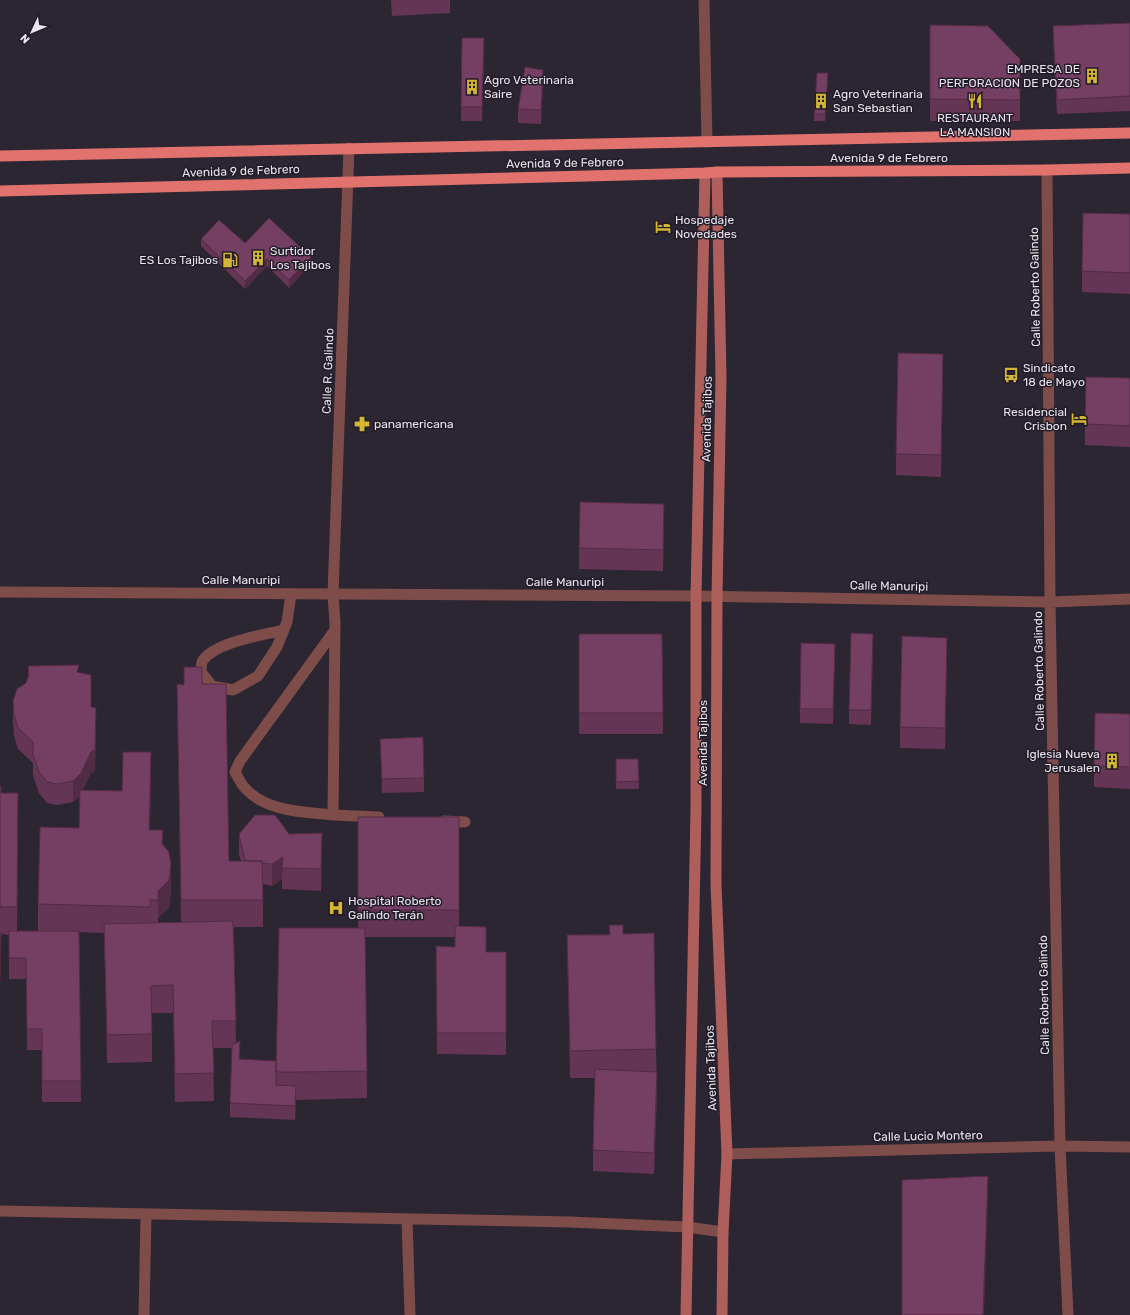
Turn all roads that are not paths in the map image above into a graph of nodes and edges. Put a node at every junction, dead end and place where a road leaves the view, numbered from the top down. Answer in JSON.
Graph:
{"nodes":[{"id":1,"x":704,"y":0,"type":"edge"},
{"id":2,"x":1130,"y":133,"type":"edge"},
{"id":3,"x":707,"y":142,"type":"junction"},
{"id":4,"x":349,"y":148,"type":"junction"},
{"id":5,"x":0,"y":156,"type":"edge"},
{"id":6,"x":1130,"y":168,"type":"edge"},
{"id":7,"x":1047,"y":170,"type":"junction"},
{"id":8,"x":717,"y":172,"type":"junction"},
{"id":9,"x":705,"y":173,"type":"junction"},
{"id":10,"x":348,"y":181,"type":"junction"},
{"id":11,"x":0,"y":191,"type":"edge"},
{"id":12,"x":0,"y":592,"type":"edge"},
{"id":13,"x":291,"y":594,"type":"junction"},
{"id":14,"x":333,"y":594,"type":"junction"},
{"id":15,"x":696,"y":596,"type":"junction"},
{"id":16,"x":717,"y":597,"type":"junction"},
{"id":17,"x":1130,"y":600,"type":"edge"},
{"id":18,"x":1050,"y":602,"type":"junction"},
{"id":19,"x":283,"y":630,"type":"junction"},
{"id":20,"x":335,"y":630,"type":"junction"},
{"id":21,"x":333,"y":815,"type":"junction"},
{"id":22,"x":388,"y":818,"type":"edge"},
{"id":23,"x":434,"y":820,"type":"edge"},
{"id":24,"x":465,"y":822,"type":"dead end"},
{"id":25,"x":1060,"y":1146,"type":"junction"},
{"id":26,"x":1130,"y":1147,"type":"edge"},
{"id":27,"x":727,"y":1154,"type":"junction"},
{"id":28,"x":0,"y":1211,"type":"edge"},
{"id":29,"x":146,"y":1215,"type":"junction"},
{"id":30,"x":407,"y":1219,"type":"junction"},
{"id":31,"x":687,"y":1227,"type":"junction"},
{"id":32,"x":723,"y":1232,"type":"junction"},
{"id":33,"x":144,"y":1315,"type":"edge"},
{"id":34,"x":410,"y":1315,"type":"edge"},
{"id":35,"x":686,"y":1315,"type":"edge"},
{"id":36,"x":722,"y":1315,"type":"edge"},
{"id":37,"x":1068,"y":1315,"type":"edge"}],
"edges":[{"from":1,"to":3,"type":"street"},
{"from":2,"to":3,"type":"highway","name":"Avenida 9 de Febrero"},
{"from":3,"to":4,"type":"highway","name":"Avenida 9 de Febrero"},
{"from":4,"to":5,"type":"highway","name":"Avenida 9 de Febrero"},
{"from":4,"to":10,"type":"street","name":"Calle R. Galindo"},
{"from":6,"to":7,"type":"highway","name":"Avenida 9 de Febrero"},
{"from":7,"to":8,"type":"highway","name":"Avenida 9 de Febrero"},
{"from":7,"to":18,"type":"street","name":"Calle Roberto Galindo"},
{"from":8,"to":9,"type":"highway","name":"Avenida 9 de Febrero"},
{"from":8,"to":16,"type":"main road","name":"Avenida Tajibos"},
{"from":9,"to":10,"type":"highway","name":"Avenida 9 de Febrero"},
{"from":9,"to":15,"type":"main road","name":"Avenida Tajibos"},
{"from":10,"to":11,"type":"highway","name":"Avenida 9 de Febrero"},
{"from":10,"to":14,"type":"street","name":"Calle R. Galindo"},
{"from":12,"to":13,"type":"street","name":"Calle Manuripi"},
{"from":13,"to":14,"type":"street","name":"Calle Manuripi"},
{"from":13,"to":19,"type":"street"},
{"from":14,"to":15,"type":"street","name":"Calle Manuripi"},
{"from":14,"to":20,"type":"street","name":"Calle R. Galindo"},
{"from":15,"to":16,"type":"street","name":"Calle Manuripi"},
{"from":15,"to":31,"type":"main road","name":"Avenida Tajibos"},
{"from":16,"to":18,"type":"street","name":"Calle Manuripi"},
{"from":16,"to":27,"type":"main road","name":"Avenida Tajibos"},
{"from":17,"to":18,"type":"street","name":"Calle Manuripi"},
{"from":18,"to":25,"type":"street","name":"Calle Roberto Galindo"},
{"from":19,"to":19,"type":"street"},
{"from":20,"to":21,"type":"street","name":"Calle R. Galindo"},
{"from":20,"to":21,"type":"street"},
{"from":21,"to":22,"type":"street"},
{"from":23,"to":24,"type":"street"},
{"from":25,"to":26,"type":"street","name":"Calle Lucio Montero"},
{"from":25,"to":27,"type":"street","name":"Calle Lucio Montero"},
{"from":25,"to":37,"type":"street","name":"Calle Roberto Galindo"},
{"from":27,"to":32,"type":"main road","name":"Avenida Tajibos"},
{"from":28,"to":29,"type":"street"},
{"from":29,"to":30,"type":"street"},
{"from":29,"to":33,"type":"street"},
{"from":30,"to":31,"type":"street"},
{"from":30,"to":34,"type":"street"},
{"from":31,"to":32,"type":"street"},
{"from":31,"to":35,"type":"main road","name":"Avenida Tajibos"},
{"from":32,"to":36,"type":"main road","name":"Avenida Tajibos"}]}
